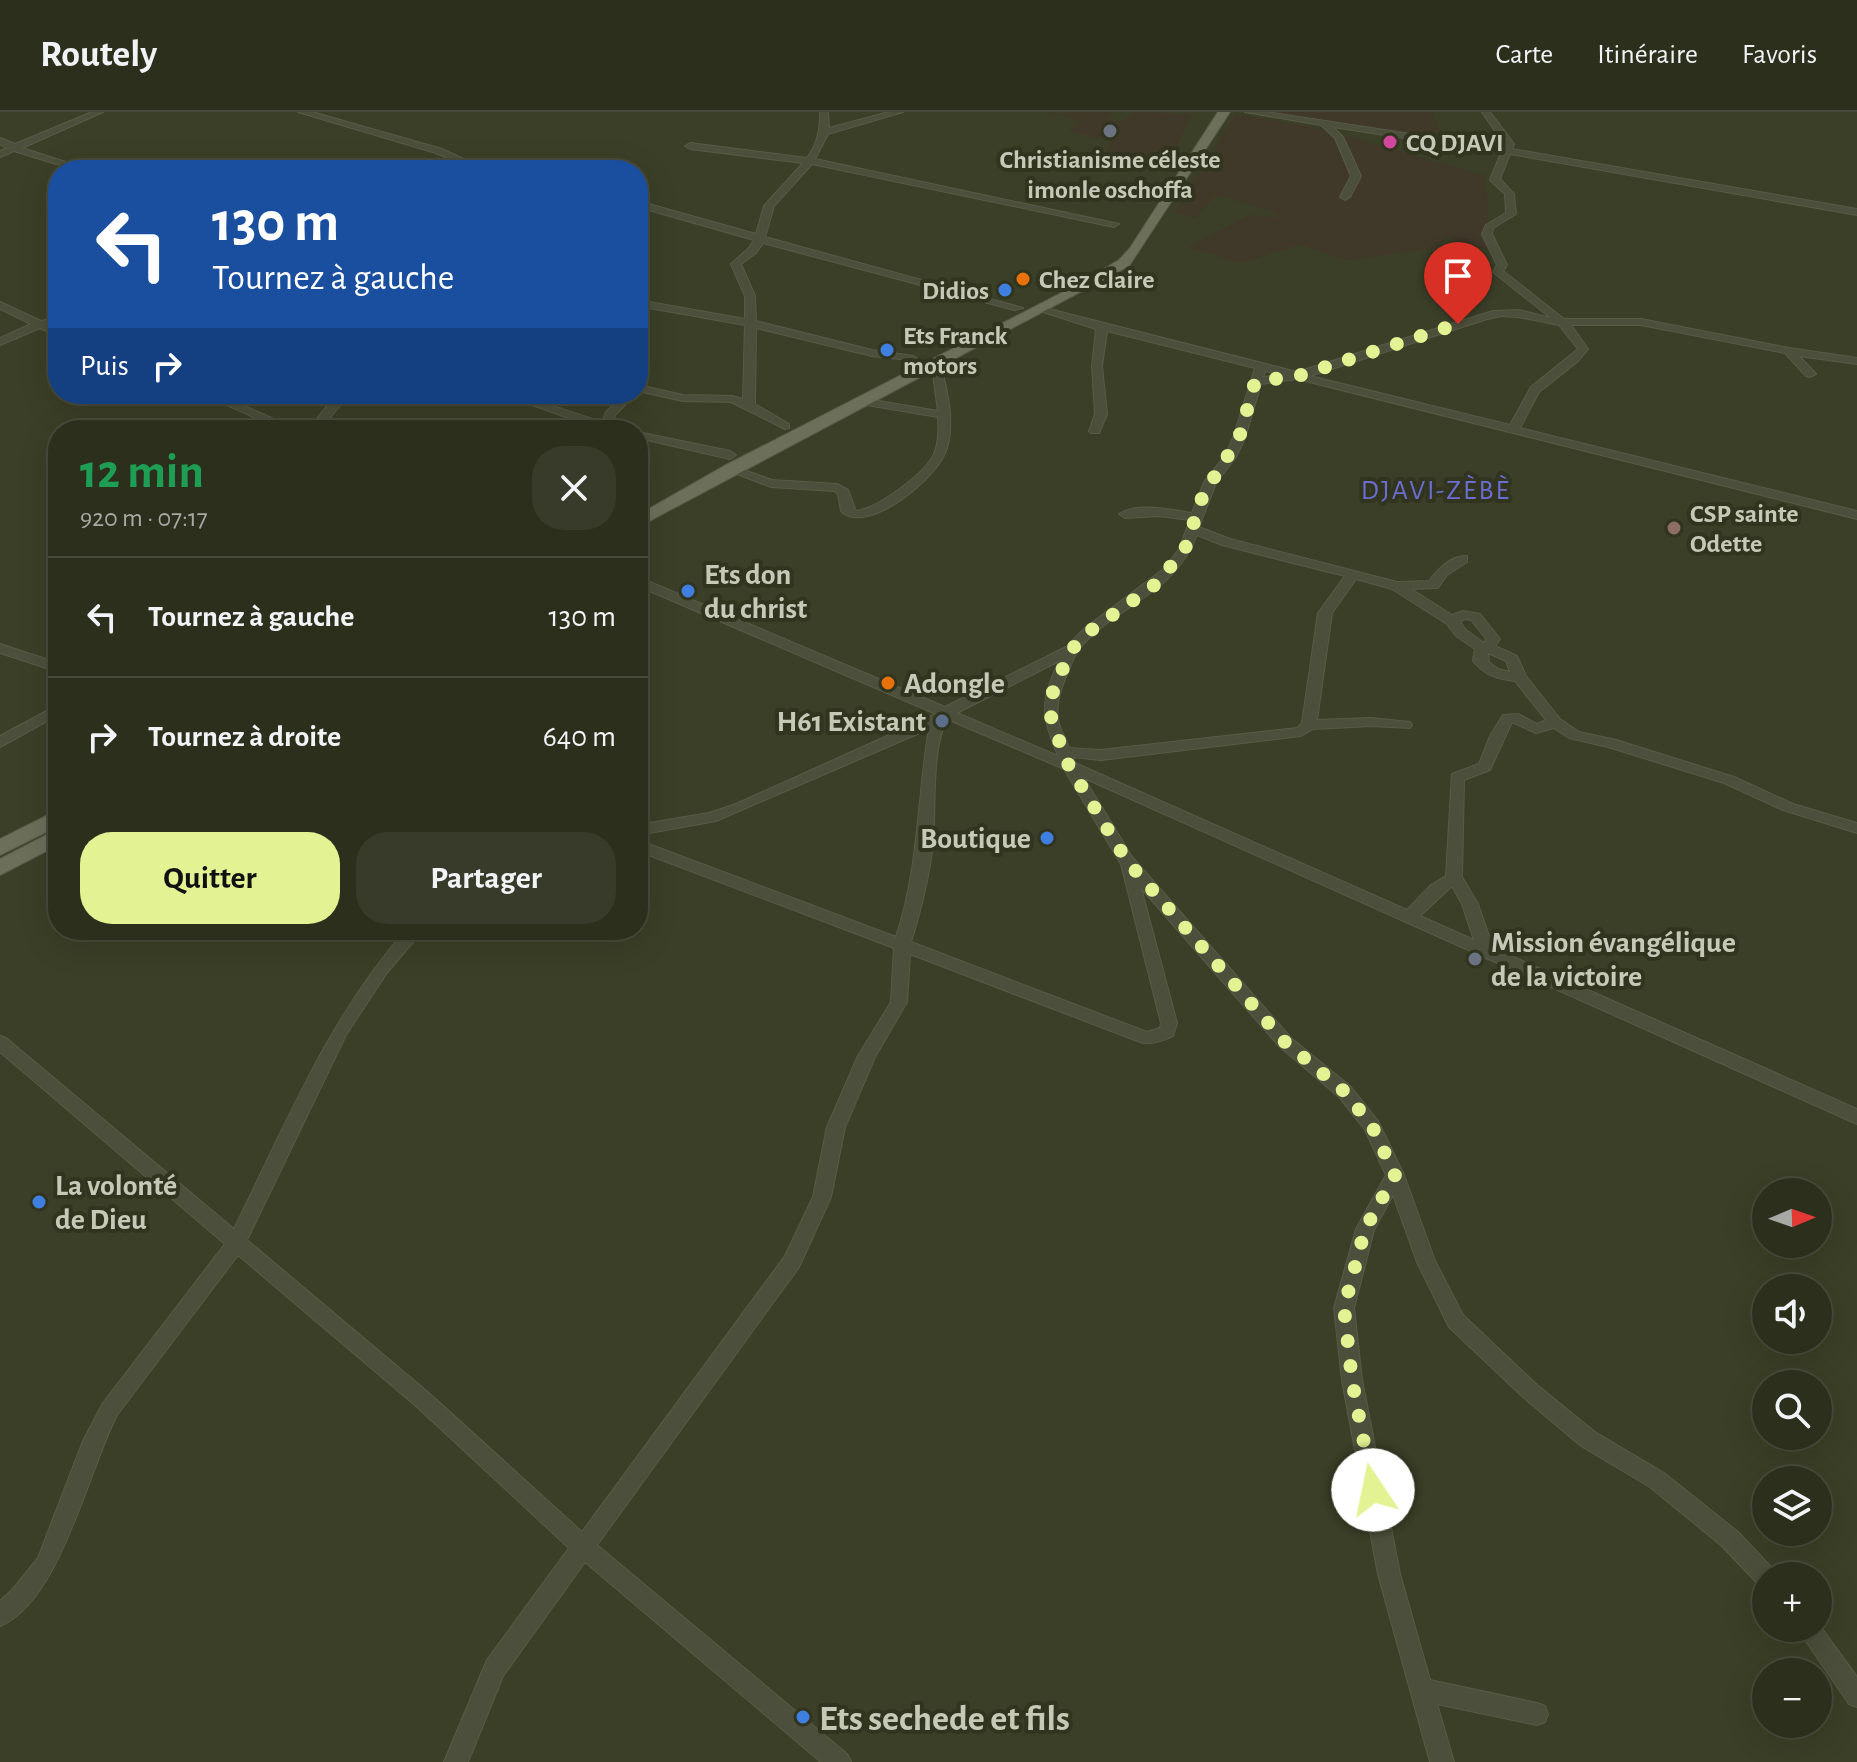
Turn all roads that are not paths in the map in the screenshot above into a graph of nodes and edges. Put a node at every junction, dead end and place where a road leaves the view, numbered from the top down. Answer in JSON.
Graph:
{"nodes":[{"id":1,"x":99,"y":112,"type":"edge"},
{"id":2,"x":302,"y":112,"type":"edge"},
{"id":3,"x":824,"y":112,"type":"edge"},
{"id":4,"x":899,"y":112,"type":"edge"},
{"id":5,"x":1209,"y":112,"type":"edge"},
{"id":6,"x":1224,"y":112,"type":"edge"},
{"id":7,"x":1249,"y":112,"type":"edge"},
{"id":8,"x":1486,"y":112,"type":"edge"},
{"id":9,"x":1322,"y":123,"type":"junction"},
{"id":10,"x":824,"y":132,"type":"junction"},
{"id":11,"x":0,"y":141,"type":"edge"},
{"id":12,"x":690,"y":146,"type":"dead end"},
{"id":13,"x":18,"y":147,"type":"junction"},
{"id":14,"x":1508,"y":151,"type":"junction"},
{"id":15,"x":0,"y":154,"type":"edge"},
{"id":16,"x":50,"y":160,"type":"edge"},
{"id":17,"x":459,"y":160,"type":"edge"},
{"id":18,"x":812,"y":161,"type":"junction"},
{"id":19,"x":1345,"y":197,"type":"dead end"},
{"id":20,"x":648,"y":207,"type":"edge"},
{"id":21,"x":1857,"y":212,"type":"edge"},
{"id":22,"x":1114,"y":224,"type":"dead end"},
{"id":23,"x":759,"y":238,"type":"junction"},
{"id":24,"x":0,"y":305,"type":"edge"},
{"id":25,"x":648,"y":305,"type":"edge"},
{"id":26,"x":653,"y":306,"type":"junction"},
{"id":27,"x":1018,"y":308,"type":"junction"},
{"id":28,"x":1041,"y":308,"type":"junction"},
{"id":29,"x":648,"y":309,"type":"edge"},
{"id":30,"x":48,"y":322,"type":"edge"},
{"id":31,"x":1561,"y":322,"type":"junction"},
{"id":32,"x":749,"y":323,"type":"junction"},
{"id":33,"x":40,"y":324,"type":"junction"},
{"id":34,"x":1102,"y":327,"type":"junction"},
{"id":35,"x":48,"y":328,"type":"edge"},
{"id":36,"x":0,"y":342,"type":"edge"},
{"id":37,"x":1789,"y":351,"type":"junction"},
{"id":38,"x":913,"y":359,"type":"junction"},
{"id":39,"x":1857,"y":361,"type":"edge"},
{"id":40,"x":935,"y":362,"type":"junction"},
{"id":41,"x":1261,"y":365,"type":"junction"},
{"id":42,"x":1810,"y":374,"type":"dead end"},
{"id":43,"x":1301,"y":375,"type":"junction"},
{"id":44,"x":1255,"y":382,"type":"junction"},
{"id":45,"x":648,"y":390,"type":"edge"},
{"id":46,"x":861,"y":401,"type":"junction"},
{"id":47,"x":232,"y":404,"type":"edge"},
{"id":48,"x":335,"y":404,"type":"edge"},
{"id":49,"x":536,"y":404,"type":"edge"},
{"id":50,"x":620,"y":404,"type":"edge"},
{"id":51,"x":749,"y":405,"type":"junction"},
{"id":52,"x":944,"y":415,"type":"junction"},
{"id":53,"x":269,"y":420,"type":"edge"},
{"id":54,"x":322,"y":420,"type":"edge"},
{"id":55,"x":583,"y":420,"type":"edge"},
{"id":56,"x":610,"y":420,"type":"edge"},
{"id":57,"x":785,"y":426,"type":"junction"},
{"id":58,"x":1514,"y":428,"type":"junction"},
{"id":59,"x":1095,"y":431,"type":"dead end"},
{"id":60,"x":648,"y":438,"type":"edge"},
{"id":61,"x":730,"y":462,"type":"junction"},
{"id":62,"x":648,"y":501,"type":"edge"},
{"id":63,"x":1125,"y":514,"type":"dead end"},
{"id":64,"x":648,"y":515,"type":"edge"},
{"id":65,"x":1857,"y":515,"type":"edge"},
{"id":66,"x":1195,"y":523,"type":"junction"},
{"id":67,"x":1463,"y":559,"type":"dead end"},
{"id":68,"x":1354,"y":573,"type":"junction"},
{"id":69,"x":648,"y":585,"type":"edge"},
{"id":70,"x":1397,"y":586,"type":"junction"},
{"id":71,"x":1452,"y":621,"type":"junction"},
{"id":72,"x":1485,"y":648,"type":"junction"},
{"id":73,"x":7,"y":650,"type":"edge"},
{"id":74,"x":1071,"y":650,"type":"junction"},
{"id":75,"x":0,"y":660,"type":"edge"},
{"id":76,"x":48,"y":664,"type":"edge"},
{"id":77,"x":48,"y":715,"type":"edge"},
{"id":78,"x":941,"y":717,"type":"junction"},
{"id":79,"x":1555,"y":722,"type":"junction"},
{"id":80,"x":1309,"y":725,"type":"junction"},
{"id":81,"x":1405,"y":725,"type":"dead end"},
{"id":82,"x":0,"y":742,"type":"edge"},
{"id":83,"x":1067,"y":759,"type":"junction"},
{"id":84,"x":48,"y":822,"type":"edge"},
{"id":85,"x":648,"y":828,"type":"edge"},
{"id":86,"x":1857,"y":828,"type":"edge"},
{"id":87,"x":48,"y":842,"type":"edge"},
{"id":88,"x":0,"y":848,"type":"edge"},
{"id":89,"x":648,"y":849,"type":"edge"},
{"id":90,"x":1127,"y":861,"type":"junction"},
{"id":91,"x":0,"y":868,"type":"edge"},
{"id":92,"x":1454,"y":878,"type":"junction"},
{"id":93,"x":1408,"y":918,"type":"junction"},
{"id":94,"x":406,"y":940,"type":"edge"},
{"id":95,"x":902,"y":944,"type":"junction"},
{"id":96,"x":1487,"y":953,"type":"junction"},
{"id":97,"x":0,"y":1042,"type":"edge"},
{"id":98,"x":1857,"y":1117,"type":"edge"},
{"id":99,"x":1395,"y":1175,"type":"junction"},
{"id":100,"x":236,"y":1244,"type":"junction"},
{"id":101,"x":583,"y":1547,"type":"junction"},
{"id":102,"x":1752,"y":1562,"type":"edge"},
{"id":103,"x":0,"y":1615,"type":"edge"},
{"id":104,"x":1818,"y":1642,"type":"edge"},
{"id":105,"x":1423,"y":1690,"type":"junction"},
{"id":106,"x":1857,"y":1696,"type":"edge"},
{"id":107,"x":1537,"y":1714,"type":"dead end"},
{"id":108,"x":456,"y":1762,"type":"edge"},
{"id":109,"x":839,"y":1762,"type":"edge"},
{"id":110,"x":1442,"y":1762,"type":"edge"}],
"edges":[{"from":1,"to":13,"type":"street"},
{"from":2,"to":17,"type":"street"},
{"from":3,"to":10,"type":"street"},
{"from":4,"to":10,"type":"street"},
{"from":5,"to":27,"type":"main road"},
{"from":6,"to":28,"type":"main road"},
{"from":7,"to":9,"type":"street"},
{"from":8,"to":14,"type":"street"},
{"from":9,"to":14,"type":"street"},
{"from":9,"to":19,"type":"street"},
{"from":10,"to":18,"type":"street"},
{"from":11,"to":13,"type":"street"},
{"from":12,"to":18,"type":"street"},
{"from":13,"to":15,"type":"street"},
{"from":13,"to":16,"type":"street"},
{"from":14,"to":21,"type":"street"},
{"from":14,"to":31,"type":"street"},
{"from":18,"to":22,"type":"street"},
{"from":18,"to":23,"type":"street"},
{"from":20,"to":23,"type":"street"},
{"from":23,"to":27,"type":"street"},
{"from":23,"to":32,"type":"street"},
{"from":24,"to":33,"type":"street"},
{"from":25,"to":26,"type":"street"},
{"from":26,"to":29,"type":"street"},
{"from":26,"to":32,"type":"street"},
{"from":27,"to":38,"type":"main road"},
{"from":28,"to":34,"type":"street"},
{"from":28,"to":40,"type":"main road"},
{"from":30,"to":33,"type":"street"},
{"from":31,"to":37,"type":"street"},
{"from":31,"to":43,"type":"street"},
{"from":31,"to":58,"type":"street"},
{"from":32,"to":38,"type":"street"},
{"from":32,"to":51,"type":"street"},
{"from":33,"to":35,"type":"street"},
{"from":33,"to":36,"type":"street"},
{"from":34,"to":41,"type":"street"},
{"from":34,"to":59,"type":"street"},
{"from":37,"to":39,"type":"street"},
{"from":37,"to":42,"type":"street"},
{"from":38,"to":57,"type":"main road"},
{"from":40,"to":46,"type":"main road"},
{"from":40,"to":52,"type":"street"},
{"from":41,"to":43,"type":"street"},
{"from":41,"to":44,"type":"street"},
{"from":43,"to":44,"type":"street"},
{"from":43,"to":58,"type":"street"},
{"from":44,"to":66,"type":"street"},
{"from":45,"to":51,"type":"street"},
{"from":46,"to":52,"type":"street"},
{"from":46,"to":61,"type":"main road"},
{"from":47,"to":53,"type":"street"},
{"from":48,"to":54,"type":"street"},
{"from":49,"to":55,"type":"street"},
{"from":50,"to":56,"type":"street"},
{"from":51,"to":57,"type":"street"},
{"from":52,"to":61,"type":"street"},
{"from":57,"to":61,"type":"main road"},
{"from":58,"to":65,"type":"street"},
{"from":60,"to":61,"type":"street"},
{"from":61,"to":62,"type":"main road"},
{"from":61,"to":64,"type":"main road"},
{"from":63,"to":66,"type":"street"},
{"from":66,"to":68,"type":"street"},
{"from":66,"to":74,"type":"street"},
{"from":67,"to":70,"type":"street"},
{"from":68,"to":70,"type":"street"},
{"from":68,"to":80,"type":"street"},
{"from":69,"to":78,"type":"street"},
{"from":70,"to":71,"type":"street"},
{"from":71,"to":72,"type":"street"},
{"from":71,"to":72,"type":"street"},
{"from":72,"to":79,"type":"street"},
{"from":73,"to":75,"type":"street"},
{"from":73,"to":76,"type":"street"},
{"from":74,"to":78,"type":"street"},
{"from":74,"to":83,"type":"street"},
{"from":77,"to":82,"type":"street"},
{"from":78,"to":83,"type":"street"},
{"from":78,"to":85,"type":"street"},
{"from":78,"to":95,"type":"street"},
{"from":79,"to":86,"type":"street"},
{"from":79,"to":92,"type":"street"},
{"from":80,"to":81,"type":"street"},
{"from":80,"to":83,"type":"street"},
{"from":83,"to":90,"type":"street"},
{"from":83,"to":93,"type":"street"},
{"from":84,"to":88,"type":"main road"},
{"from":87,"to":91,"type":"main road"},
{"from":89,"to":95,"type":"street"},
{"from":90,"to":95,"type":"street"},
{"from":90,"to":99,"type":"street"},
{"from":92,"to":93,"type":"street"},
{"from":92,"to":96,"type":"street"},
{"from":93,"to":96,"type":"street"},
{"from":94,"to":100,"type":"street"},
{"from":95,"to":101,"type":"street"},
{"from":96,"to":98,"type":"street"},
{"from":97,"to":100,"type":"street"},
{"from":99,"to":102,"type":"street"},
{"from":99,"to":105,"type":"street"},
{"from":100,"to":101,"type":"street"},
{"from":100,"to":103,"type":"street"},
{"from":101,"to":108,"type":"street"},
{"from":101,"to":109,"type":"street"},
{"from":104,"to":106,"type":"street"},
{"from":105,"to":107,"type":"street"},
{"from":105,"to":110,"type":"street"}]}
